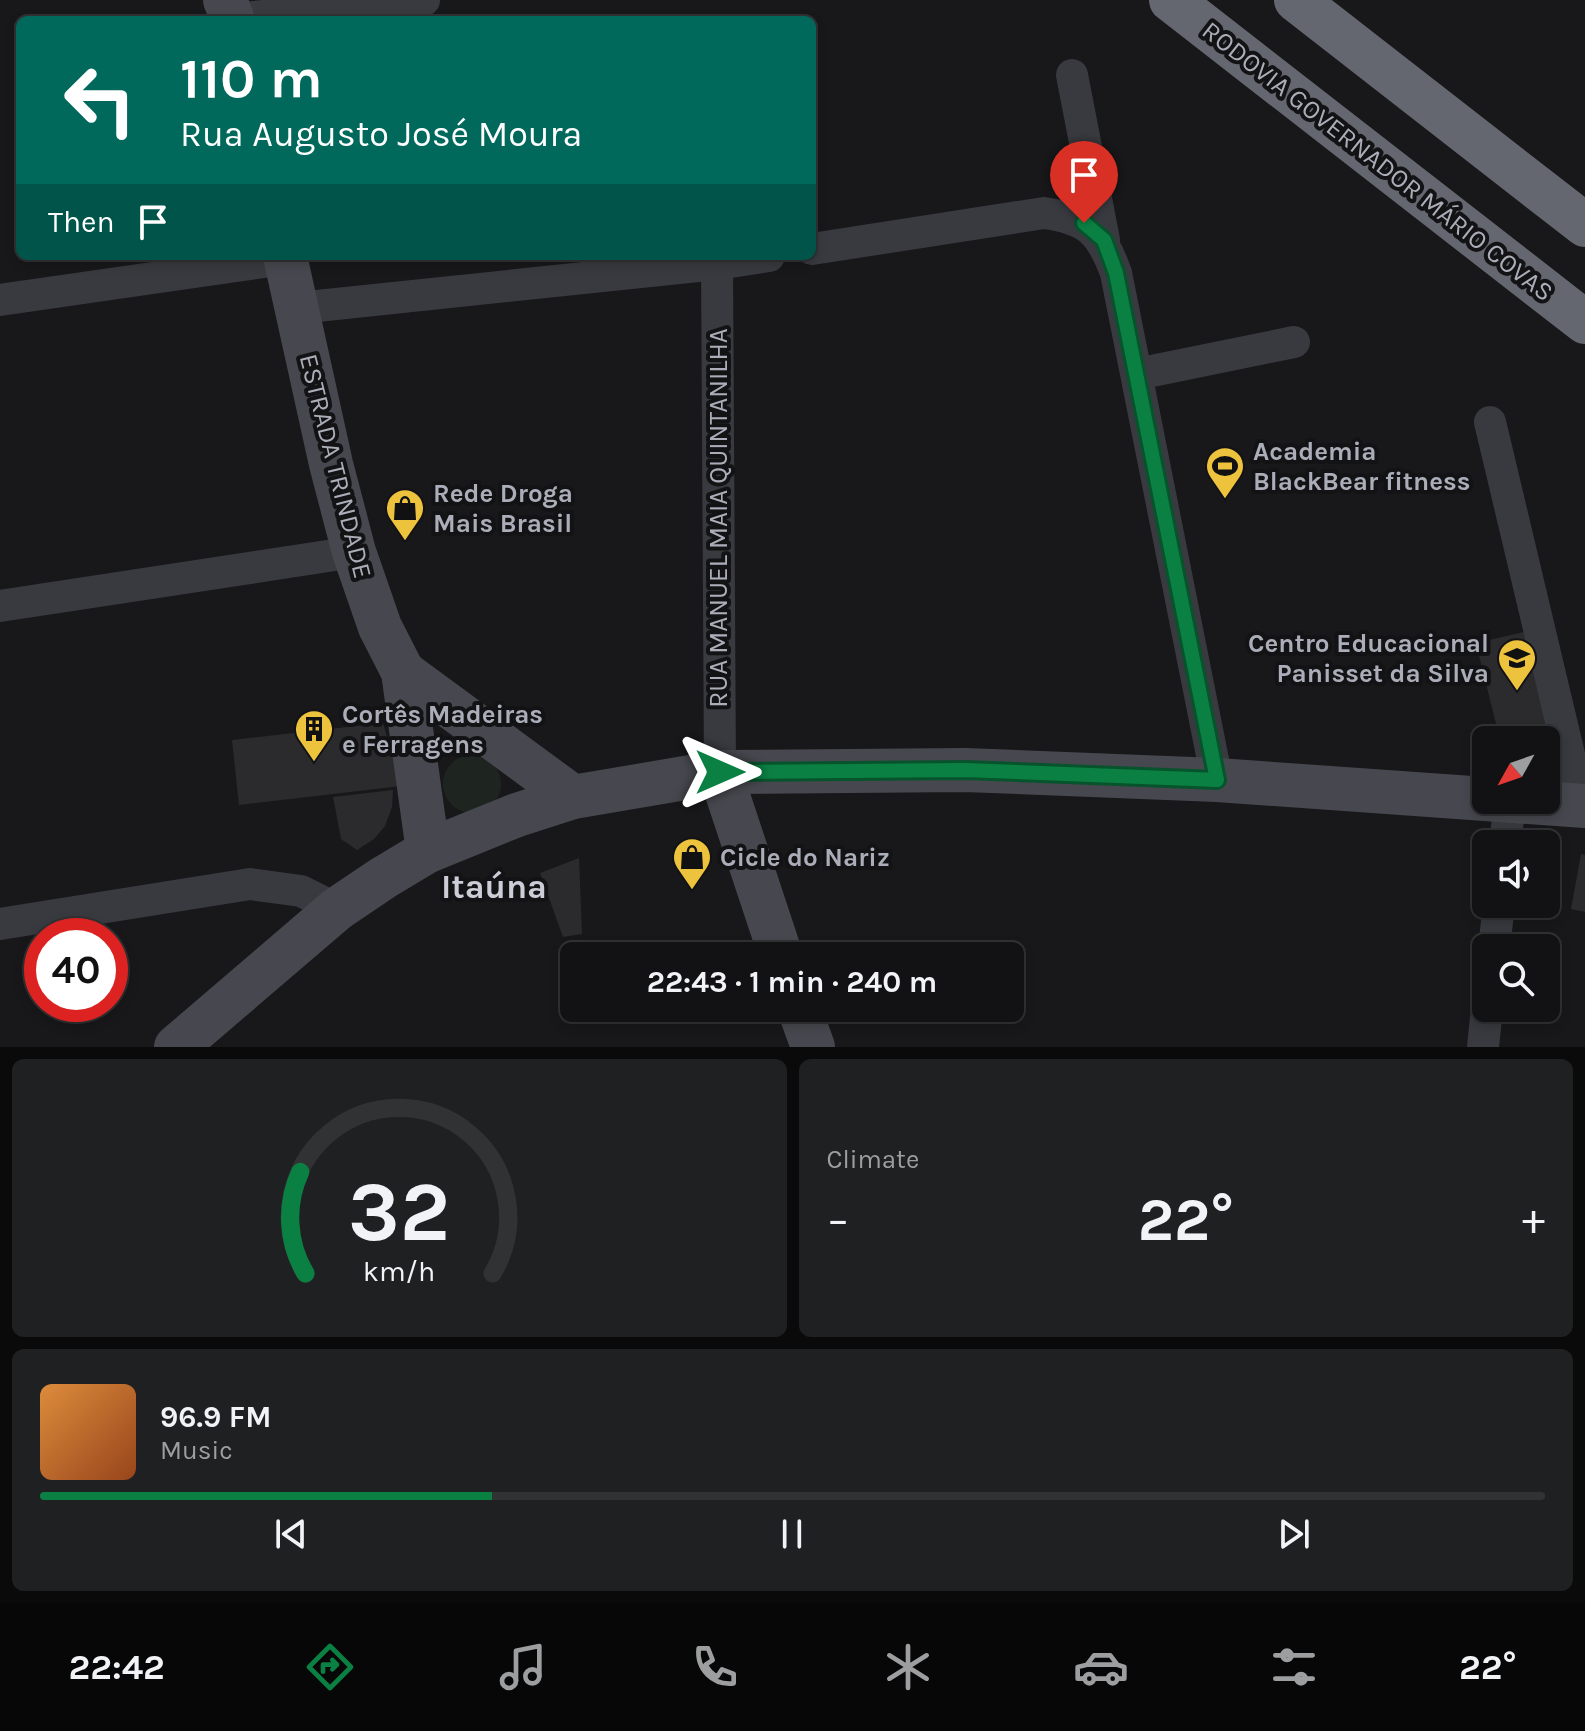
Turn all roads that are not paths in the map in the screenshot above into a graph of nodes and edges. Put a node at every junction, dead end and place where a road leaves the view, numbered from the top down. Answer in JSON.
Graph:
{"nodes":[{"id":1,"x":424,"y":0,"type":"edge"},
{"id":2,"x":1171,"y":0,"type":"edge"},
{"id":3,"x":1296,"y":0,"type":"edge"},
{"id":4,"x":271,"y":16,"type":"edge"},
{"id":5,"x":1072,"y":75,"type":"dead end"},
{"id":6,"x":1585,"y":225,"type":"edge"},
{"id":7,"x":1104,"y":240,"type":"junction"},
{"id":8,"x":816,"y":248,"type":"edge"},
{"id":9,"x":271,"y":260,"type":"edge"},
{"id":10,"x":286,"y":260,"type":"edge"},
{"id":11,"x":743,"y":260,"type":"edge"},
{"id":12,"x":717,"y":264,"type":"junction"},
{"id":13,"x":0,"y":300,"type":"edge"},
{"id":14,"x":298,"y":308,"type":"junction"},
{"id":15,"x":1585,"y":322,"type":"edge"},
{"id":16,"x":1294,"y":342,"type":"dead end"},
{"id":17,"x":1137,"y":374,"type":"junction"},
{"id":18,"x":1490,"y":422,"type":"dead end"},
{"id":19,"x":354,"y":552,"type":"junction"},
{"id":20,"x":0,"y":606,"type":"edge"},
{"id":21,"x":403,"y":672,"type":"junction"},
{"id":22,"x":720,"y":772,"type":"junction"},
{"id":23,"x":1217,"y":780,"type":"junction"},
{"id":24,"x":573,"y":797,"type":"junction"},
{"id":25,"x":1583,"y":805,"type":"edge"},
{"id":26,"x":1508,"y":823,"type":"edge"},
{"id":27,"x":428,"y":851,"type":"junction"},
{"id":28,"x":337,"y":909,"type":"junction"},
{"id":29,"x":0,"y":924,"type":"edge"},
{"id":30,"x":776,"y":942,"type":"edge"},
{"id":31,"x":804,"y":1022,"type":"edge"},
{"id":32,"x":1486,"y":1022,"type":"edge"},
{"id":33,"x":176,"y":1047,"type":"edge"},
{"id":34,"x":813,"y":1047,"type":"edge"},
{"id":35,"x":1483,"y":1047,"type":"edge"}],
"edges":[{"from":1,"to":4,"type":"street"},
{"from":2,"to":15,"type":"highway","name":"RODOVIA GOVERNADOR MÁRIO COVAS"},
{"from":3,"to":6,"type":"highway"},
{"from":5,"to":7,"type":"street"},
{"from":7,"to":8,"type":"street"},
{"from":7,"to":17,"type":"street"},
{"from":9,"to":13,"type":"street"},
{"from":10,"to":14,"type":"street","name":"ESTRADA TRINDADE"},
{"from":11,"to":12,"type":"street"},
{"from":12,"to":14,"type":"street"},
{"from":12,"to":22,"type":"street","name":"RUA MANUEL MAIA QUINTANILHA"},
{"from":14,"to":19,"type":"street","name":"ESTRADA TRINDADE"},
{"from":16,"to":17,"type":"street"},
{"from":17,"to":23,"type":"street"},
{"from":18,"to":25,"type":"street"},
{"from":19,"to":20,"type":"street"},
{"from":19,"to":21,"type":"street","name":"ESTRADA TRINDADE"},
{"from":21,"to":24,"type":"street","name":"ESTRADA TRINDADE"},
{"from":21,"to":27,"type":"street","name":"ESTRADA TRINDADE"},
{"from":22,"to":23,"type":"street"},
{"from":22,"to":24,"type":"street"},
{"from":22,"to":30,"type":"street"},
{"from":23,"to":26,"type":"street"},
{"from":24,"to":27,"type":"street"},
{"from":25,"to":26,"type":"street"},
{"from":27,"to":28,"type":"street"},
{"from":28,"to":29,"type":"street"},
{"from":28,"to":33,"type":"street"},
{"from":31,"to":34,"type":"street"},
{"from":32,"to":35,"type":"street"}]}
